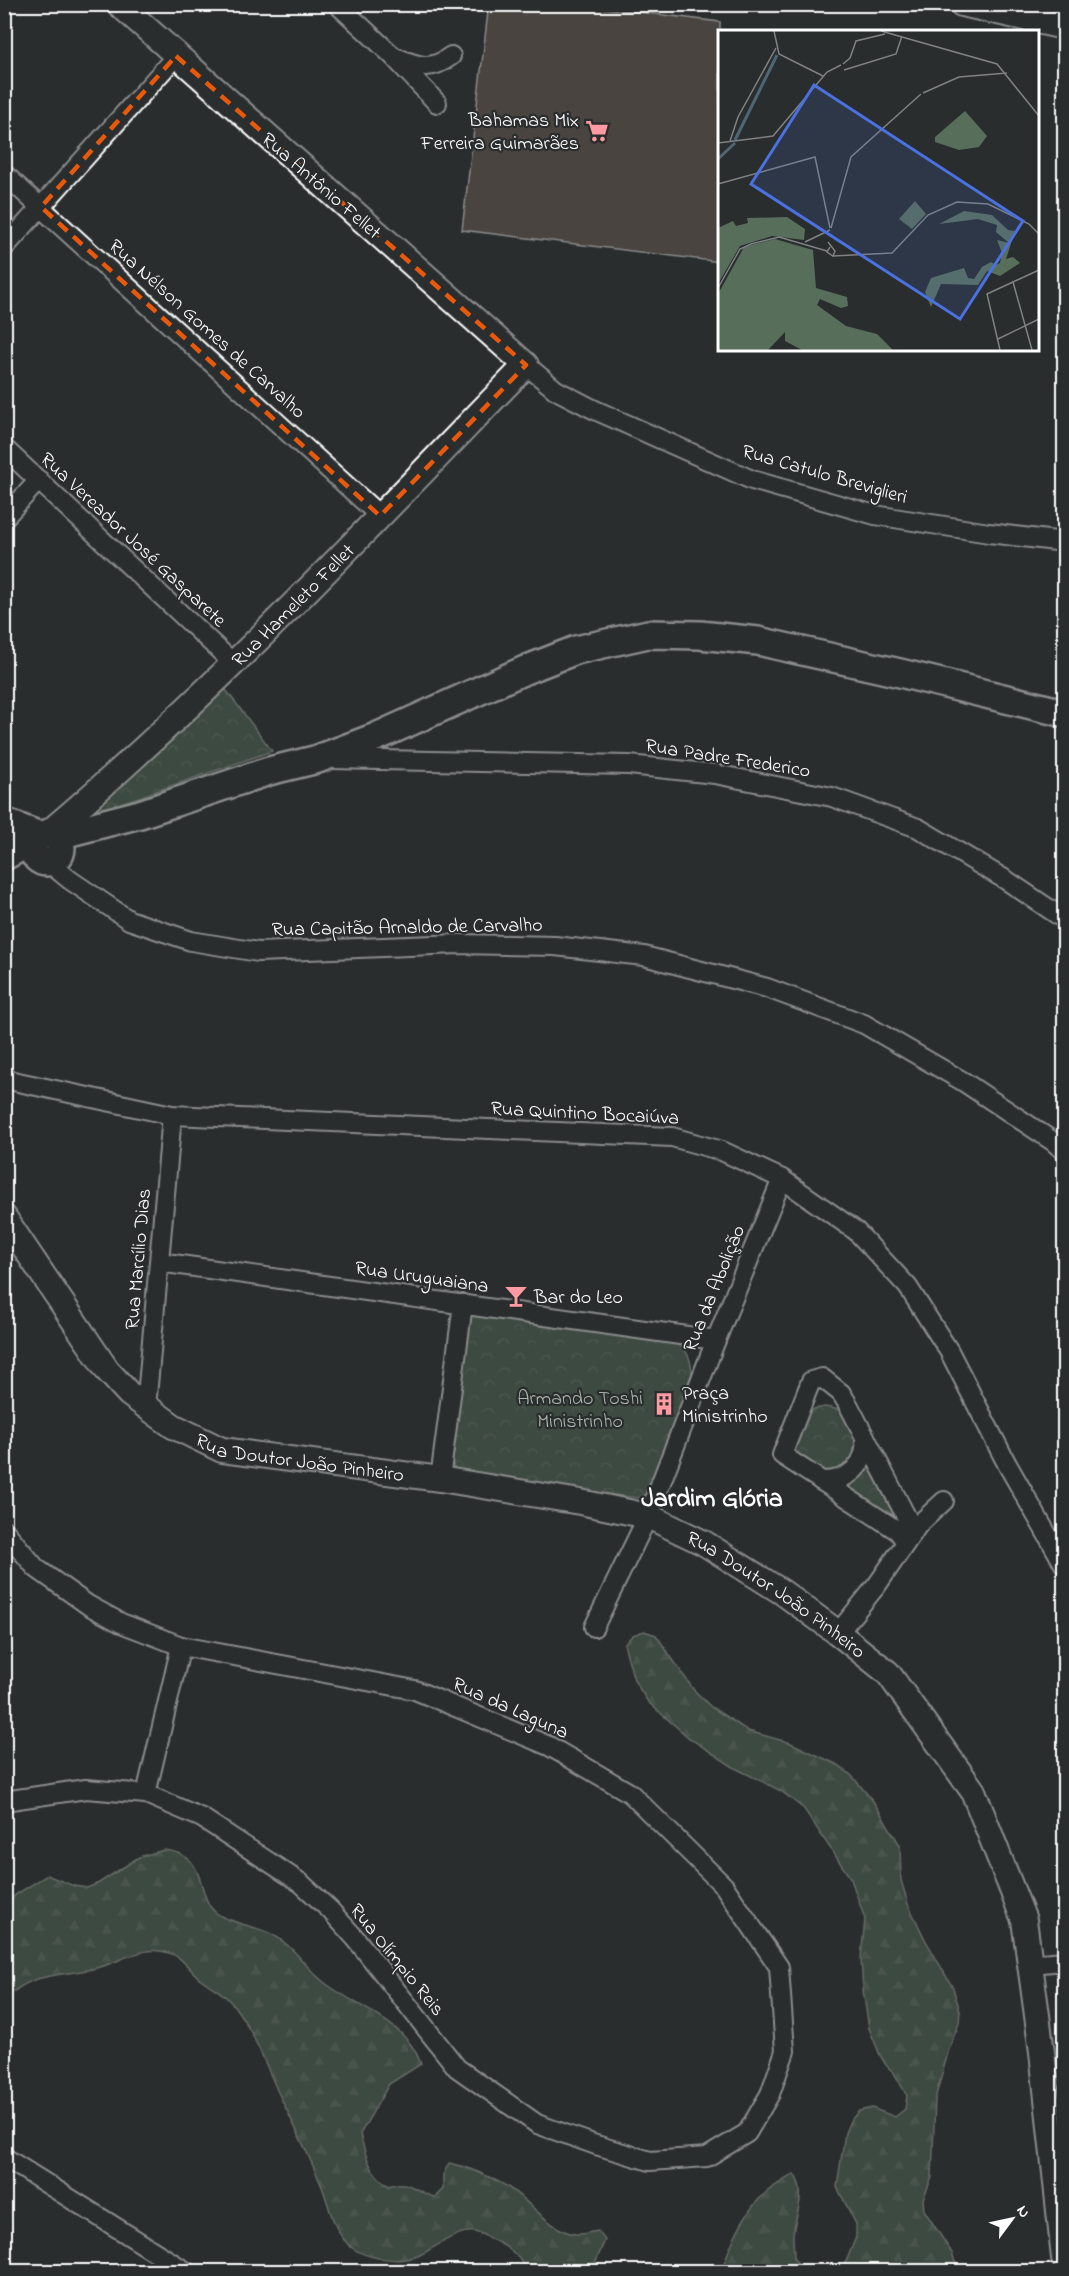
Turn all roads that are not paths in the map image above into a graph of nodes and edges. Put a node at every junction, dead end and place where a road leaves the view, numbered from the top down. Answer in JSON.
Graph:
{"nodes":[{"id":1,"x":119,"y":4,"type":"edge"},
{"id":2,"x":337,"y":4,"type":"edge"},
{"id":3,"x":962,"y":4,"type":"edge"},
{"id":4,"x":1065,"y":27,"type":"edge"},
{"id":5,"x":176,"y":56,"type":"junction"},
{"id":6,"x":393,"y":56,"type":"junction"},
{"id":7,"x":451,"y":56,"type":"dead end"},
{"id":8,"x":437,"y":103,"type":"dead end"},
{"id":9,"x":4,"y":174,"type":"edge"},
{"id":10,"x":41,"y":207,"type":"junction"},
{"id":11,"x":4,"y":248,"type":"edge"},
{"id":12,"x":526,"y":365,"type":"junction"},
{"id":13,"x":4,"y":448,"type":"edge"},
{"id":14,"x":39,"y":480,"type":"junction"},
{"id":15,"x":380,"y":516,"type":"junction"},
{"id":16,"x":4,"y":518,"type":"edge"},
{"id":17,"x":1065,"y":542,"type":"edge"},
{"id":18,"x":233,"y":663,"type":"junction"},
{"id":19,"x":1065,"y":712,"type":"edge"},
{"id":20,"x":318,"y":759,"type":"junction"},
{"id":21,"x":8,"y":824,"type":"edge"},
{"id":22,"x":46,"y":845,"type":"junction"},
{"id":23,"x":4,"y":856,"type":"edge"},
{"id":24,"x":4,"y":862,"type":"edge"},
{"id":25,"x":1065,"y":919,"type":"edge"},
{"id":26,"x":4,"y":1079,"type":"edge"},
{"id":27,"x":172,"y":1115,"type":"junction"},
{"id":28,"x":1065,"y":1151,"type":"edge"},
{"id":29,"x":782,"y":1179,"type":"junction"},
{"id":30,"x":4,"y":1217,"type":"edge"},
{"id":31,"x":159,"y":1262,"type":"junction"},
{"id":32,"x":464,"y":1304,"type":"junction"},
{"id":33,"x":716,"y":1340,"type":"junction"},
{"id":34,"x":146,"y":1408,"type":"junction"},
{"id":35,"x":865,"y":1436,"type":"junction"},
{"id":36,"x":440,"y":1479,"type":"junction"},
{"id":37,"x":821,"y":1481,"type":"junction"},
{"id":38,"x":944,"y":1501,"type":"dead end"},
{"id":39,"x":648,"y":1516,"type":"junction"},
{"id":40,"x":4,"y":1530,"type":"edge"},
{"id":41,"x":909,"y":1538,"type":"junction"},
{"id":42,"x":1065,"y":1564,"type":"edge"},
{"id":43,"x":594,"y":1627,"type":"dead end"},
{"id":44,"x":838,"y":1633,"type":"junction"},
{"id":45,"x":181,"y":1646,"type":"junction"},
{"id":46,"x":146,"y":1794,"type":"junction"},
{"id":47,"x":4,"y":1801,"type":"edge"},
{"id":48,"x":1065,"y":1961,"type":"edge"},
{"id":49,"x":1030,"y":1964,"type":"junction"},
{"id":50,"x":747,"y":2133,"type":"joint"},
{"id":51,"x":4,"y":2157,"type":"edge"},
{"id":52,"x":1065,"y":2258,"type":"edge"},
{"id":53,"x":187,"y":2271,"type":"edge"}],
"edges":[{"from":1,"to":5,"type":"street","name":"Rua Antônio Fellet"},
{"from":2,"to":6,"type":"street"},
{"from":3,"to":4,"type":"street"},
{"from":5,"to":10,"type":"street"},
{"from":5,"to":12,"type":"street","name":"Rua Antônio Fellet"},
{"from":6,"to":7,"type":"street"},
{"from":6,"to":8,"type":"street"},
{"from":9,"to":10,"type":"street","name":"Rua Nélson Gomes de Carvalho"},
{"from":10,"to":11,"type":"street"},
{"from":10,"to":15,"type":"street","name":"Rua Nélson Gomes de Carvalho"},
{"from":12,"to":15,"type":"street","name":"Rua Hameleto Fellet"},
{"from":12,"to":17,"type":"street","name":"Rua Catulo Breviglieri"},
{"from":13,"to":14,"type":"street","name":"Rua Vereador José Gasparete"},
{"from":14,"to":16,"type":"street"},
{"from":14,"to":18,"type":"street","name":"Rua Vereador José Gasparete"},
{"from":15,"to":18,"type":"street","name":"Rua Hameleto Fellet"},
{"from":18,"to":22,"type":"street","name":"Rua Hameleto Fellet"},
{"from":19,"to":20,"type":"main road"},
{"from":20,"to":22,"type":"main road"},
{"from":20,"to":25,"type":"street","name":"Rua Padre Frederico"},
{"from":21,"to":22,"type":"main road"},
{"from":22,"to":23,"type":"main road"},
{"from":22,"to":24,"type":"main road"},
{"from":22,"to":28,"type":"street","name":"Rua Capitão Arnaldo de Carvalho"},
{"from":26,"to":27,"type":"street","name":"Rua Quintino Bocaiúva"},
{"from":27,"to":29,"type":"street","name":"Rua Quintino Bocaiúva"},
{"from":27,"to":31,"type":"street","name":"Rua Marcílio Dias"},
{"from":29,"to":33,"type":"street","name":"Rua da Abolição"},
{"from":29,"to":42,"type":"street","name":"Rua Quintino Bocaiúva"},
{"from":30,"to":34,"type":"street","name":"Rua Doutor João Pinheiro"},
{"from":31,"to":32,"type":"street","name":"Rua Uruguaiana"},
{"from":31,"to":34,"type":"street","name":"Rua Marcílio Dias"},
{"from":32,"to":33,"type":"street","name":"Rua Uruguaiana"},
{"from":32,"to":36,"type":"street"},
{"from":33,"to":39,"type":"street","name":"Rua da Abolição"},
{"from":34,"to":36,"type":"street","name":"Rua Doutor João Pinheiro"},
{"from":35,"to":37,"type":"street"},
{"from":35,"to":37,"type":"street"},
{"from":35,"to":41,"type":"street"},
{"from":36,"to":39,"type":"street","name":"Rua Doutor João Pinheiro"},
{"from":37,"to":41,"type":"street"},
{"from":38,"to":41,"type":"street"},
{"from":39,"to":43,"type":"street","name":"Rua da Abolição"},
{"from":39,"to":44,"type":"street","name":"Rua Doutor João Pinheiro"},
{"from":40,"to":45,"type":"street","name":"Rua da Laguna"},
{"from":41,"to":44,"type":"street"},
{"from":44,"to":49,"type":"street","name":"Rua Doutor João Pinheiro"},
{"from":45,"to":46,"type":"street"},
{"from":45,"to":50,"type":"street","name":"Rua da Laguna"},
{"from":46,"to":47,"type":"street","name":"Rua Olímpio Reis"},
{"from":46,"to":50,"type":"street","name":"Rua Olímpio Reis"},
{"from":48,"to":49,"type":"street"},
{"from":49,"to":52,"type":"street","name":"Rua Doutor João Pinheiro"},
{"from":51,"to":53,"type":"street"}]}
